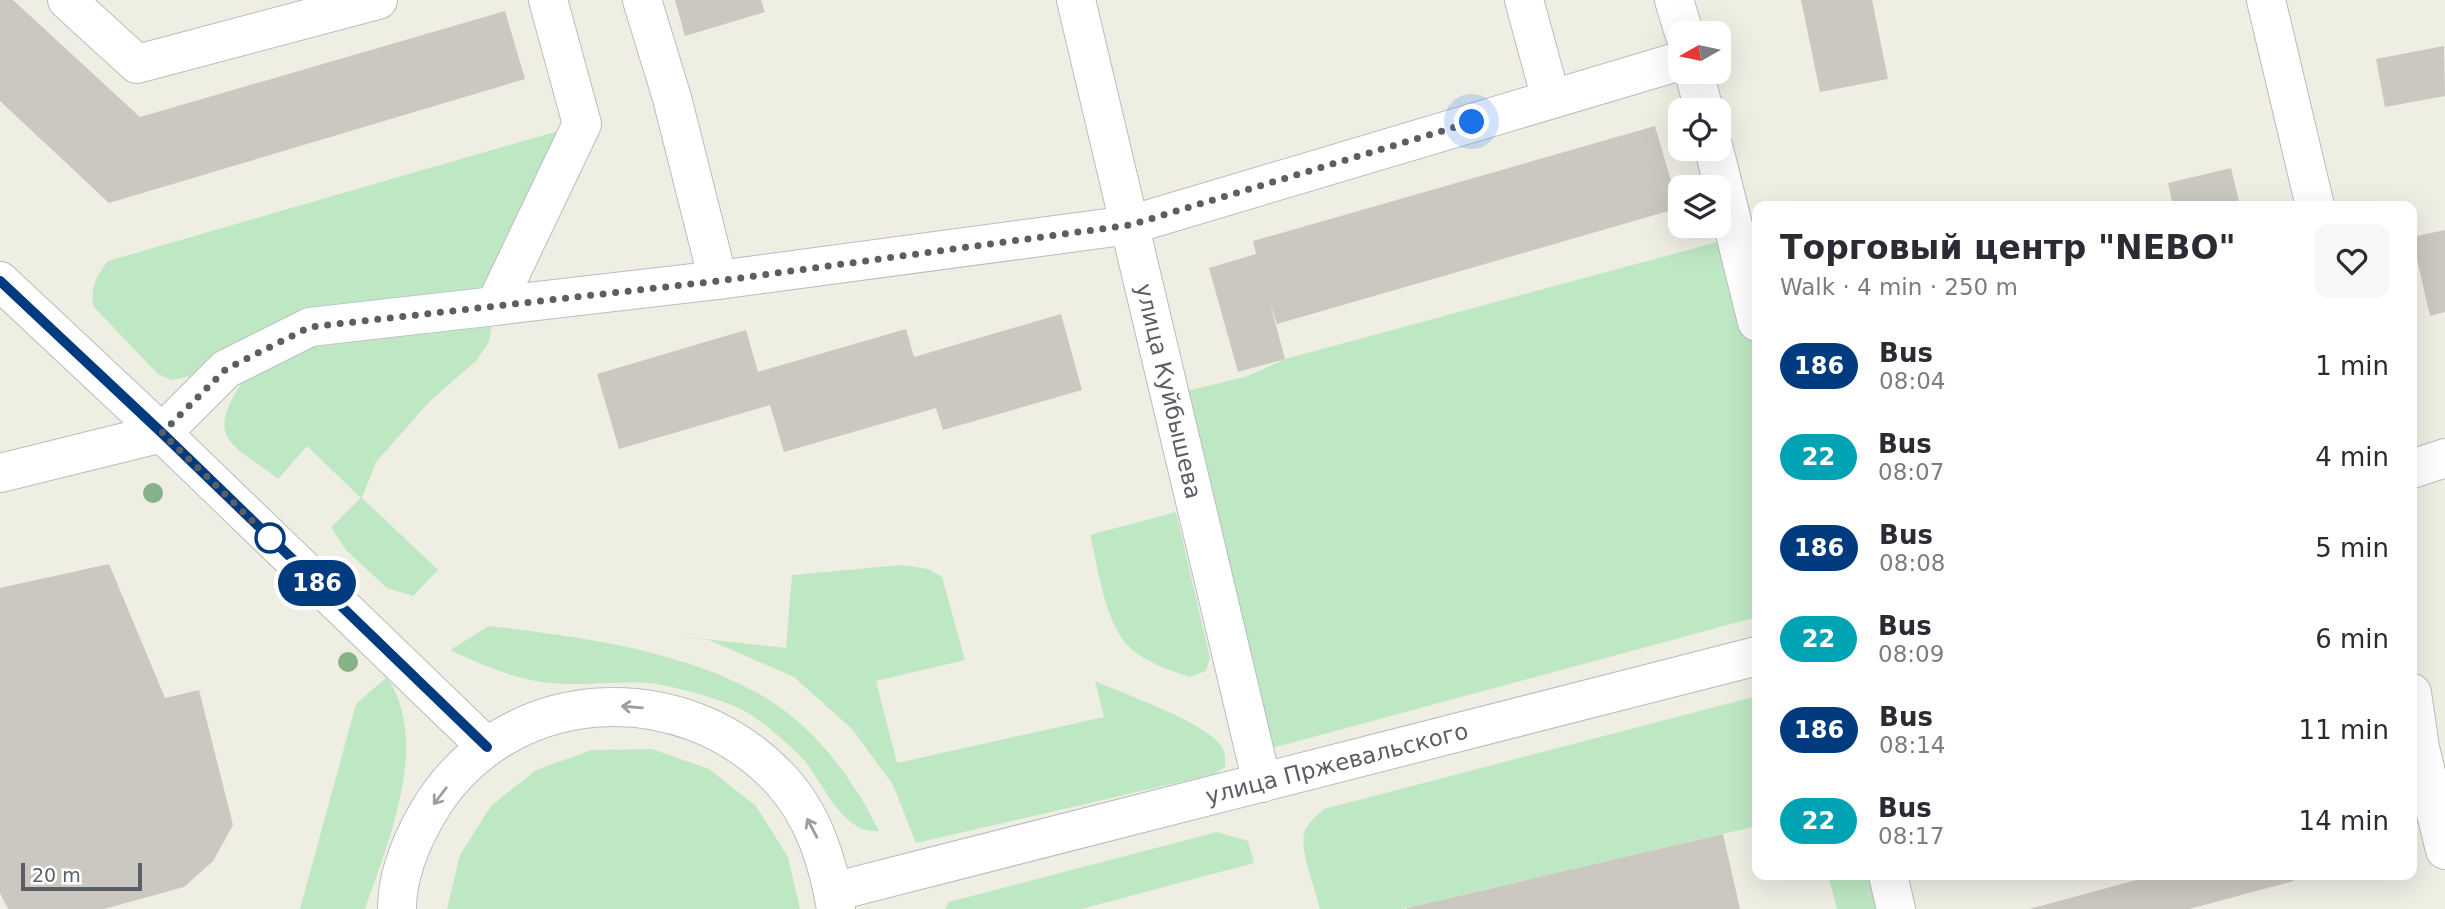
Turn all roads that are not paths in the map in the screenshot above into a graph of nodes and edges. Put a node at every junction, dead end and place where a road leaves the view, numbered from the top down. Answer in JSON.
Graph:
{"nodes":[{"id":1,"x":67,"y":0,"type":"edge"},
{"id":2,"x":378,"y":0,"type":"edge"},
{"id":3,"x":548,"y":0,"type":"edge"},
{"id":4,"x":642,"y":0,"type":"edge"},
{"id":5,"x":1076,"y":0,"type":"edge"},
{"id":6,"x":1524,"y":0,"type":"edge"},
{"id":7,"x":1674,"y":0,"type":"edge"},
{"id":8,"x":2266,"y":0,"type":"edge"},
{"id":9,"x":1680,"y":21,"type":"edge"},
{"id":10,"x":1668,"y":65,"type":"edge"},
{"id":11,"x":1551,"y":99,"type":"junction"},
{"id":12,"x":1717,"y":161,"type":"edge"},
{"id":13,"x":2314,"y":201,"type":"edge"},
{"id":14,"x":1130,"y":225,"type":"junction"},
{"id":15,"x":0,"y":281,"type":"edge"},
{"id":16,"x":718,"y":281,"type":"junction"},
{"id":17,"x":1752,"y":302,"type":"edge"},
{"id":18,"x":495,"y":306,"type":"junction"},
{"id":19,"x":162,"y":433,"type":"junction"},
{"id":20,"x":2445,"y":458,"type":"edge"},
{"id":21,"x":2417,"y":467,"type":"edge"},
{"id":22,"x":0,"y":473,"type":"edge"},
{"id":23,"x":1752,"y":657,"type":"edge"},
{"id":24,"x":2417,"y":727,"type":"edge"},
{"id":25,"x":487,"y":747,"type":"junction"},
{"id":26,"x":1262,"y":783,"type":"junction"},
{"id":27,"x":2445,"y":850,"type":"edge"},
{"id":28,"x":1889,"y":880,"type":"edge"},
{"id":29,"x":834,"y":901,"type":"edge"},
{"id":30,"x":397,"y":909,"type":"edge"},
{"id":31,"x":1896,"y":909,"type":"edge"}],
"edges":[{"from":1,"to":2,"type":"street"},
{"from":3,"to":18,"type":"street"},
{"from":4,"to":16,"type":"street"},
{"from":5,"to":14,"type":"street","name":"улица Куйбышева"},
{"from":6,"to":11,"type":"street"},
{"from":7,"to":9,"type":"street"},
{"from":8,"to":13,"type":"street"},
{"from":10,"to":11,"type":"street"},
{"from":11,"to":14,"type":"street"},
{"from":12,"to":17,"type":"street"},
{"from":14,"to":16,"type":"street"},
{"from":14,"to":26,"type":"street","name":"улица Куйбышева"},
{"from":15,"to":19,"type":"street"},
{"from":16,"to":18,"type":"street"},
{"from":18,"to":19,"type":"street"},
{"from":19,"to":22,"type":"street"},
{"from":19,"to":25,"type":"street"},
{"from":20,"to":21,"type":"street"},
{"from":23,"to":26,"type":"street","name":"улица Пржевальского"},
{"from":24,"to":27,"type":"street"},
{"from":29,"to":25,"type":"street","one_way":true},
{"from":25,"to":30,"type":"street","one_way":true},
{"from":26,"to":29,"type":"street","name":"улица Пржевальского"},
{"from":28,"to":31,"type":"street"}]}
